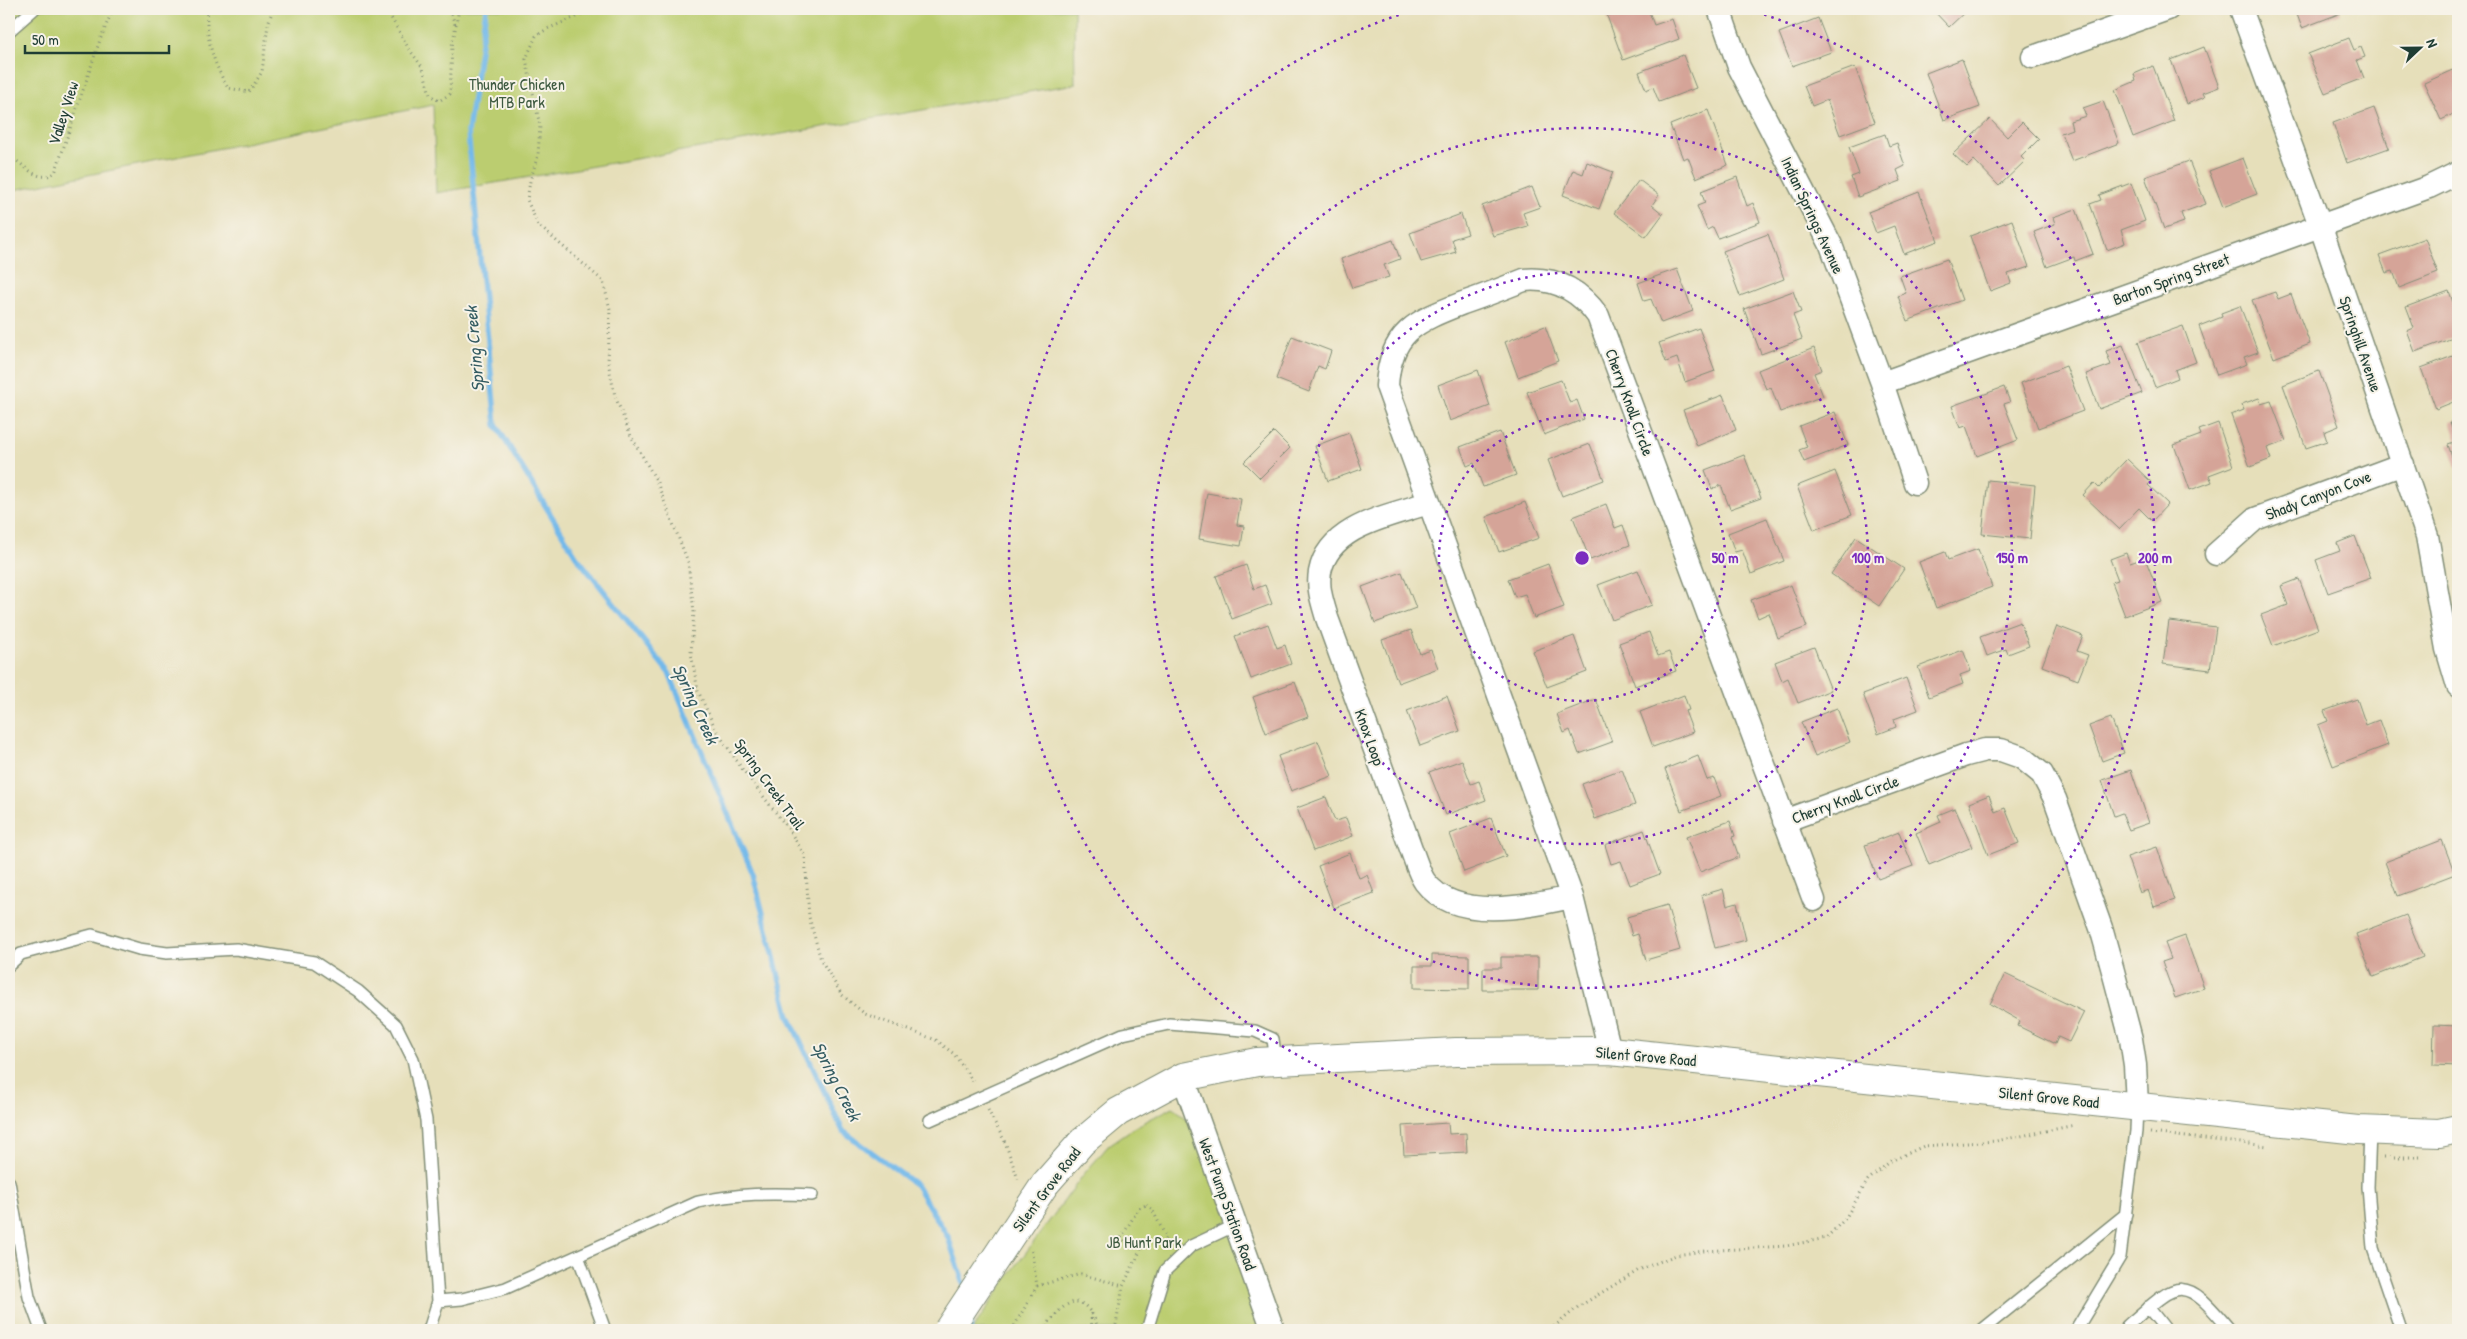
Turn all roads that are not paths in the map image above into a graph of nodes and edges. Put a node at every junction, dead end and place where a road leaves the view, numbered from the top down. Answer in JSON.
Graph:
{"nodes":[{"id":1,"x":34,"y":9,"type":"edge"},
{"id":2,"x":1719,"y":9,"type":"edge"},
{"id":3,"x":2168,"y":9,"type":"edge"},
{"id":4,"x":2242,"y":9,"type":"edge"},
{"id":5,"x":9,"y":31,"type":"edge"},
{"id":6,"x":2033,"y":57,"type":"dead end"},
{"id":7,"x":2458,"y":172,"type":"edge"},
{"id":8,"x":2320,"y":225,"type":"junction"},
{"id":9,"x":1882,"y":384,"type":"junction"},
{"id":10,"x":2403,"y":464,"type":"junction"},
{"id":11,"x":1915,"y":483,"type":"dead end"},
{"id":12,"x":1428,"y":503,"type":"junction"},
{"id":13,"x":2216,"y":554,"type":"dead end"},
{"id":14,"x":2453,"y":647,"type":"edge"},
{"id":15,"x":2458,"y":686,"type":"edge"},
{"id":16,"x":1784,"y":821,"type":"junction"},
{"id":17,"x":1572,"y":897,"type":"junction"},
{"id":18,"x":1814,"y":900,"type":"dead end"},
{"id":19,"x":9,"y":964,"type":"edge"},
{"id":20,"x":1610,"y":1051,"type":"junction"},
{"id":21,"x":1276,"y":1062,"type":"junction"},
{"id":22,"x":1183,"y":1077,"type":"junction"},
{"id":23,"x":2137,"y":1105,"type":"junction"},
{"id":24,"x":930,"y":1120,"type":"dead end"},
{"id":25,"x":2458,"y":1129,"type":"edge"},
{"id":26,"x":2370,"y":1131,"type":"junction"},
{"id":27,"x":9,"y":1182,"type":"edge"},
{"id":28,"x":812,"y":1195,"type":"dead end"},
{"id":29,"x":2126,"y":1214,"type":"junction"},
{"id":30,"x":1236,"y":1225,"type":"junction"},
{"id":31,"x":578,"y":1256,"type":"junction"},
{"id":32,"x":438,"y":1301,"type":"junction"},
{"id":33,"x":2148,"y":1307,"type":"junction"},
{"id":34,"x":41,"y":1330,"type":"edge"},
{"id":35,"x":428,"y":1330,"type":"edge"},
{"id":36,"x":605,"y":1330,"type":"edge"},
{"id":37,"x":948,"y":1330,"type":"edge"},
{"id":38,"x":1147,"y":1330,"type":"edge"},
{"id":39,"x":1273,"y":1330,"type":"edge"},
{"id":40,"x":1982,"y":1330,"type":"edge"},
{"id":41,"x":2076,"y":1330,"type":"edge"},
{"id":42,"x":2126,"y":1330,"type":"edge"},
{"id":43,"x":2166,"y":1330,"type":"edge"},
{"id":44,"x":2230,"y":1330,"type":"edge"},
{"id":45,"x":2401,"y":1330,"type":"edge"}],
"edges":[{"from":1,"to":5,"type":"lane"},
{"from":2,"to":9,"type":"street","name":"Indian Springs Avenue"},
{"from":3,"to":6,"type":"street"},
{"from":4,"to":8,"type":"street","name":"Springhill Avenue"},
{"from":7,"to":8,"type":"street","name":"Barton Spring Street"},
{"from":8,"to":9,"type":"street","name":"Barton Spring Street"},
{"from":8,"to":10,"type":"street","name":"Springhill Avenue"},
{"from":9,"to":11,"type":"street","name":"Indian Springs Avenue"},
{"from":10,"to":13,"type":"street","name":"Shady Canyon Cove"},
{"from":10,"to":14,"type":"street","name":"Springhill Avenue"},
{"from":12,"to":16,"type":"street","name":"Cherry Knoll Circle"},
{"from":12,"to":17,"type":"street","name":"Cherry Knoll Circle"},
{"from":12,"to":17,"type":"street","name":"Knox Loop"},
{"from":14,"to":15,"type":"street","name":"Springhill Avenue"},
{"from":16,"to":18,"type":"street"},
{"from":16,"to":23,"type":"street","name":"Cherry Knoll Circle"},
{"from":17,"to":20,"type":"street","name":"Cherry Knoll Circle"},
{"from":19,"to":32,"type":"lane"},
{"from":20,"to":21,"type":"street","name":"Silent Grove Road"},
{"from":20,"to":23,"type":"street","name":"Silent Grove Road"},
{"from":21,"to":22,"type":"street","name":"Silent Grove Road"},
{"from":21,"to":24,"type":"lane"},
{"from":22,"to":30,"type":"street","name":"West Pump Station Road"},
{"from":22,"to":37,"type":"street","name":"Silent Grove Road","bridge":true},
{"from":23,"to":26,"type":"street","name":"Silent Grove Road"},
{"from":23,"to":29,"type":"lane"},
{"from":25,"to":26,"type":"street","name":"Silent Grove Road"},
{"from":26,"to":45,"type":"lane"},
{"from":27,"to":34,"type":"lane"},
{"from":28,"to":31,"type":"lane"},
{"from":29,"to":40,"type":"lane"},
{"from":29,"to":41,"type":"lane"},
{"from":30,"to":38,"type":"lane"},
{"from":30,"to":39,"type":"street","name":"West Pump Station Road"},
{"from":31,"to":32,"type":"lane"},
{"from":31,"to":36,"type":"lane"},
{"from":32,"to":35,"type":"lane"},
{"from":33,"to":42,"type":"lane"},
{"from":33,"to":43,"type":"lane"},
{"from":33,"to":44,"type":"lane"}]}
